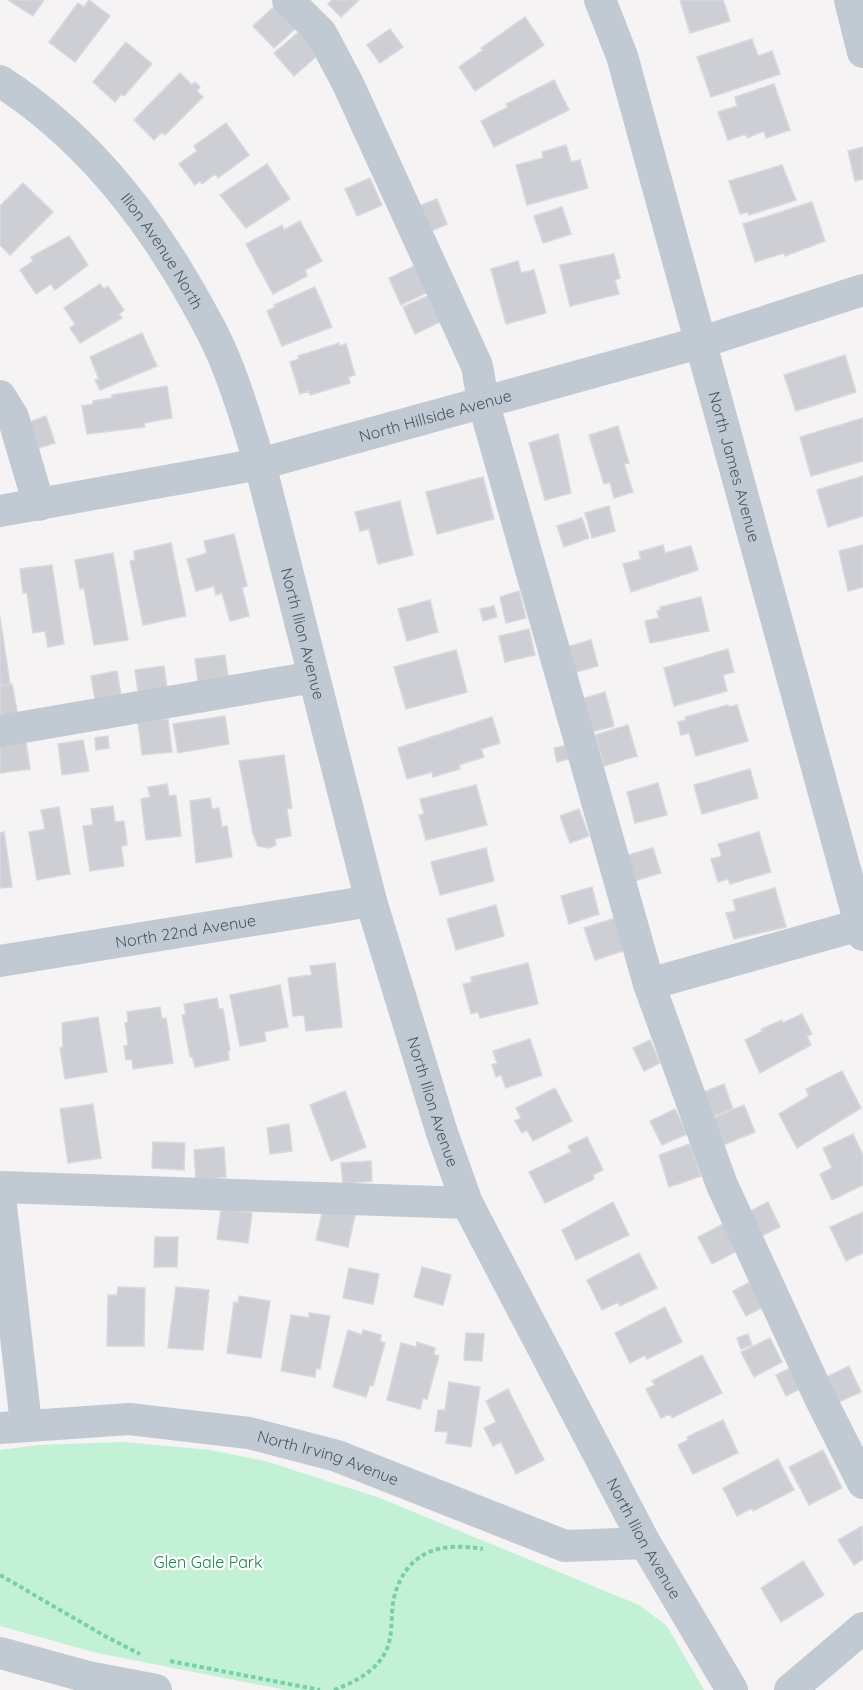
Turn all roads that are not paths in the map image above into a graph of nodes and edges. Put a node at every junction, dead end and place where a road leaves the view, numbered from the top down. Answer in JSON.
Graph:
{"nodes":[{"id":1,"x":288,"y":0,"type":"edge"},
{"id":2,"x":600,"y":0,"type":"edge"},
{"id":3,"x":850,"y":0,"type":"edge"},
{"id":4,"x":863,"y":52,"type":"edge"},
{"id":5,"x":0,"y":81,"type":"edge"},
{"id":6,"x":863,"y":290,"type":"edge"},
{"id":7,"x":702,"y":342,"type":"junction"},
{"id":8,"x":0,"y":396,"type":"edge"},
{"id":9,"x":483,"y":401,"type":"junction"},
{"id":10,"x":260,"y":464,"type":"junction"},
{"id":11,"x":39,"y":505,"type":"junction"},
{"id":12,"x":0,"y":511,"type":"edge"},
{"id":13,"x":314,"y":677,"type":"junction"},
{"id":14,"x":0,"y":730,"type":"edge"},
{"id":15,"x":371,"y":901,"type":"junction"},
{"id":16,"x":861,"y":930,"type":"edge"},
{"id":17,"x":0,"y":961,"type":"edge"},
{"id":18,"x":649,"y":984,"type":"junction"},
{"id":19,"x":0,"y":1187,"type":"edge"},
{"id":20,"x":0,"y":1197,"type":"edge"},
{"id":21,"x":467,"y":1203,"type":"junction"},
{"id":22,"x":13,"y":1426,"type":"edge"},
{"id":23,"x":863,"y":1483,"type":"edge"},
{"id":24,"x":645,"y":1543,"type":"junction"},
{"id":25,"x":863,"y":1629,"type":"edge"},
{"id":26,"x":0,"y":1653,"type":"edge"},
{"id":27,"x":156,"y":1690,"type":"edge"},
{"id":28,"x":732,"y":1690,"type":"edge"},
{"id":29,"x":790,"y":1690,"type":"edge"}],
"edges":[{"from":1,"to":9,"type":"street"},
{"from":2,"to":7,"type":"street","name":"North James Avenue"},
{"from":3,"to":4,"type":"street"},
{"from":5,"to":10,"type":"street","name":"Ilion Avenue North"},
{"from":6,"to":7,"type":"street","name":"North Hillside Avenue"},
{"from":7,"to":9,"type":"street","name":"North Hillside Avenue"},
{"from":7,"to":16,"type":"street","name":"North James Avenue"},
{"from":8,"to":11,"type":"street"},
{"from":9,"to":10,"type":"street","name":"North Hillside Avenue"},
{"from":9,"to":18,"type":"street"},
{"from":10,"to":11,"type":"street","name":"North Hillside Avenue"},
{"from":10,"to":13,"type":"street","name":"North Ilion Avenue"},
{"from":11,"to":12,"type":"street","name":"North Hillside Avenue"},
{"from":13,"to":14,"type":"street"},
{"from":13,"to":15,"type":"street","name":"North Ilion Avenue"},
{"from":15,"to":17,"type":"street","name":"North 22nd Avenue"},
{"from":15,"to":21,"type":"street","name":"North Ilion Avenue"},
{"from":16,"to":18,"type":"street"},
{"from":18,"to":23,"type":"street"},
{"from":19,"to":21,"type":"street"},
{"from":20,"to":22,"type":"street"},
{"from":21,"to":24,"type":"street","name":"North Ilion Avenue"},
{"from":22,"to":24,"type":"street","name":"North Irving Avenue"},
{"from":24,"to":28,"type":"street","name":"North Ilion Avenue"},
{"from":25,"to":29,"type":"street"},
{"from":26,"to":27,"type":"street"}]}
